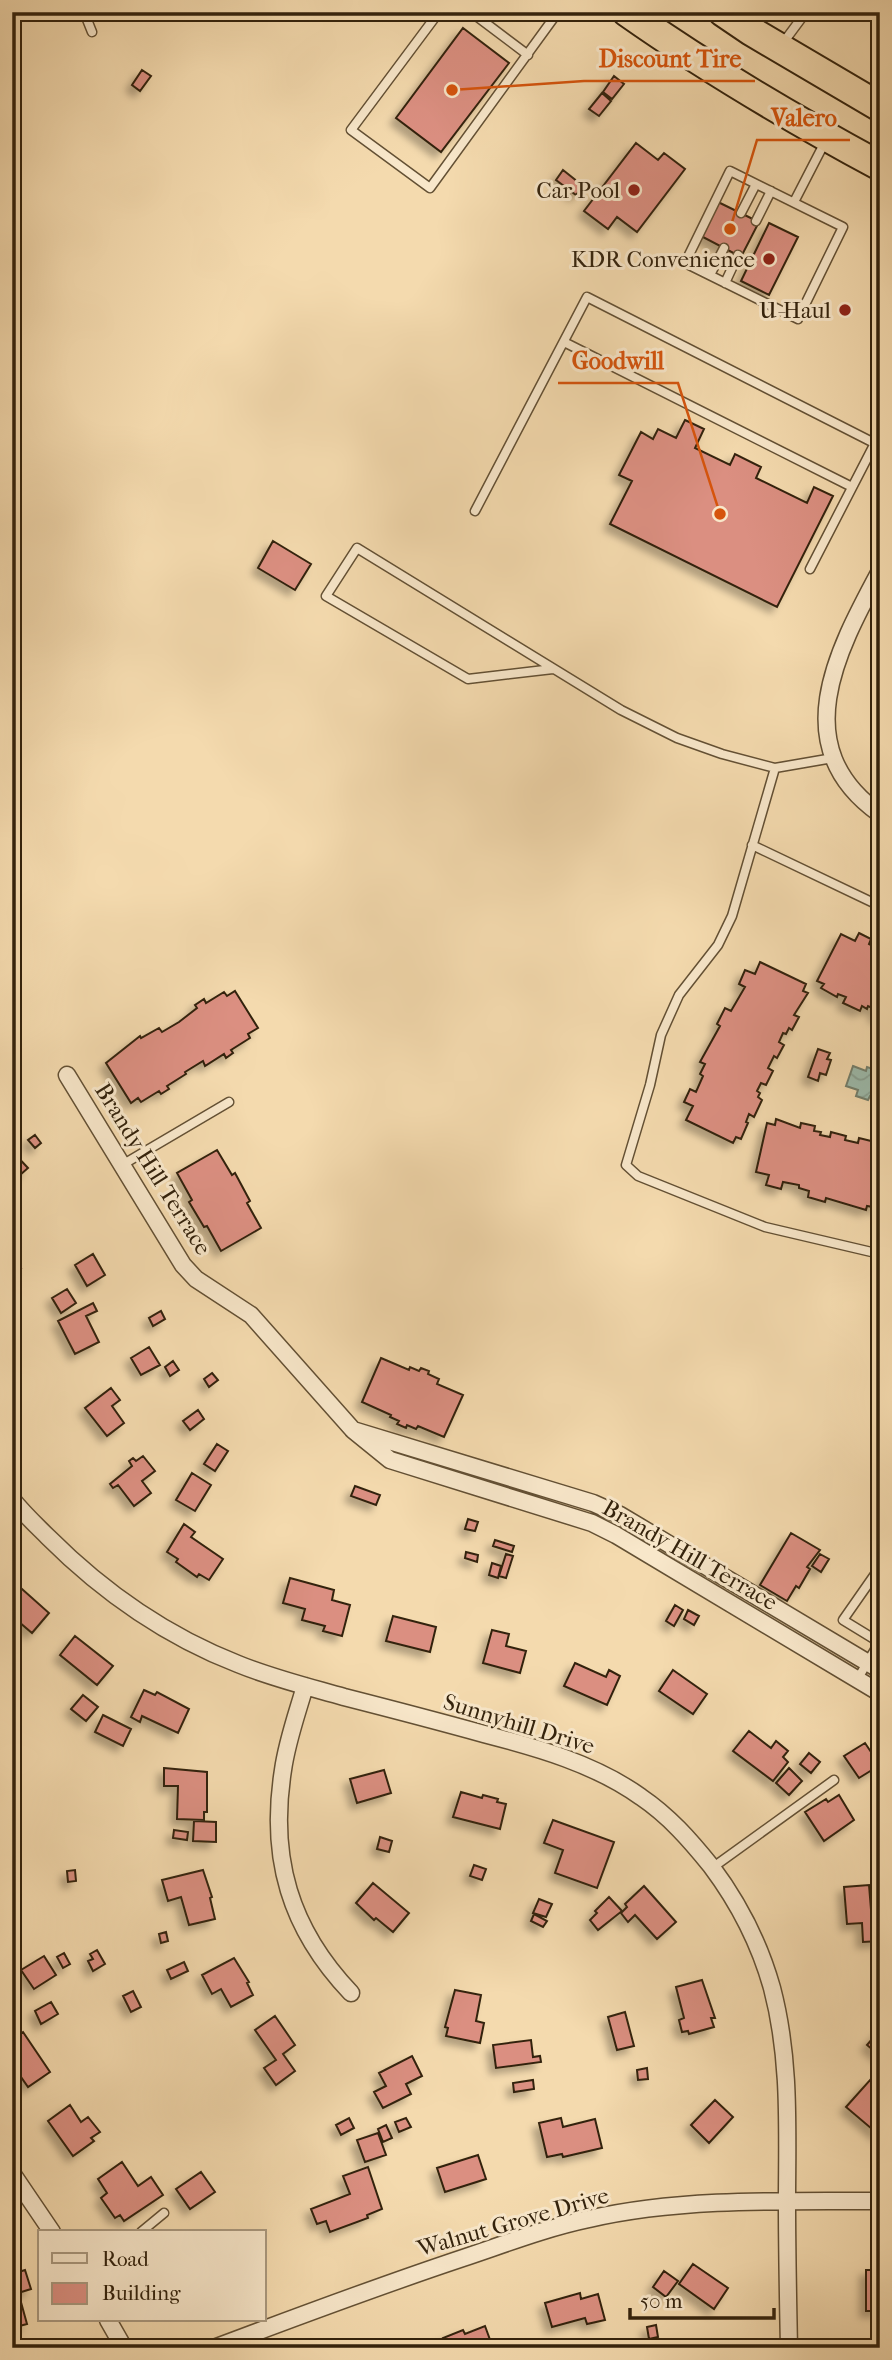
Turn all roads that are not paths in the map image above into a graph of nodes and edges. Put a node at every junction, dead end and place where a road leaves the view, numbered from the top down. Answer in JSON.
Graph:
{"nodes":[{"id":1,"x":84,"y":12,"type":"edge"},
{"id":2,"x":439,"y":12,"type":"edge"},
{"id":3,"x":471,"y":12,"type":"edge"},
{"id":4,"x":558,"y":12,"type":"edge"},
{"id":5,"x":627,"y":12,"type":"edge"},
{"id":6,"x":723,"y":12,"type":"edge"},
{"id":7,"x":806,"y":12,"type":"edge"},
{"id":8,"x":759,"y":22,"type":"edge"},
{"id":9,"x":92,"y":32,"type":"dead end"},
{"id":10,"x":779,"y":48,"type":"junction"},
{"id":11,"x":528,"y":55,"type":"junction"},
{"id":12,"x":880,"y":107,"type":"edge"},
{"id":13,"x":827,"y":137,"type":"junction"},
{"id":14,"x":880,"y":166,"type":"edge"},
{"id":15,"x":757,"y":184,"type":"junction"},
{"id":16,"x":771,"y":191,"type":"junction"},
{"id":17,"x":794,"y":202,"type":"junction"},
{"id":18,"x":741,"y":213,"type":"dead end"},
{"id":19,"x":756,"y":220,"type":"dead end"},
{"id":20,"x":724,"y":248,"type":"dead end"},
{"id":21,"x":738,"y":255,"type":"dead end"},
{"id":22,"x":710,"y":275,"type":"junction"},
{"id":23,"x":725,"y":283,"type":"junction"},
{"id":24,"x":564,"y":342,"type":"junction"},
{"id":25,"x":877,"y":445,"type":"edge"},
{"id":26,"x":852,"y":487,"type":"junction"},
{"id":27,"x":475,"y":511,"type":"dead end"},
{"id":28,"x":810,"y":569,"type":"dead end"},
{"id":29,"x":880,"y":571,"type":"edge"},
{"id":30,"x":553,"y":669,"type":"junction"},
{"id":31,"x":833,"y":758,"type":"junction"},
{"id":32,"x":775,"y":768,"type":"junction"},
{"id":33,"x":880,"y":814,"type":"edge"},
{"id":34,"x":752,"y":845,"type":"junction"},
{"id":35,"x":880,"y":906,"type":"edge"},
{"id":36,"x":67,"y":1075,"type":"dead end"},
{"id":37,"x":229,"y":1102,"type":"dead end"},
{"id":38,"x":122,"y":1166,"type":"junction"},
{"id":39,"x":880,"y":1254,"type":"edge"},
{"id":40,"x":353,"y":1430,"type":"junction"},
{"id":41,"x":12,"y":1499,"type":"edge"},
{"id":42,"x":880,"y":1567,"type":"edge"},
{"id":43,"x":880,"y":1641,"type":"edge"},
{"id":44,"x":873,"y":1667,"type":"edge"},
{"id":45,"x":857,"y":1680,"type":"junction"},
{"id":46,"x":305,"y":1686,"type":"junction"},
{"id":47,"x":880,"y":1693,"type":"edge"},
{"id":48,"x":834,"y":1780,"type":"dead end"},
{"id":49,"x":712,"y":1868,"type":"junction"},
{"id":50,"x":351,"y":1993,"type":"dead end"},
{"id":51,"x":12,"y":2173,"type":"edge"},
{"id":52,"x":787,"y":2201,"type":"junction"},
{"id":53,"x":880,"y":2201,"type":"edge"},
{"id":54,"x":164,"y":2213,"type":"dead end"},
{"id":55,"x":51,"y":2230,"type":"edge"},
{"id":56,"x":143,"y":2230,"type":"edge"},
{"id":57,"x":109,"y":2322,"type":"edge"},
{"id":58,"x":124,"y":2348,"type":"edge"},
{"id":59,"x":214,"y":2348,"type":"edge"},
{"id":60,"x":789,"y":2348,"type":"edge"}],
"edges":[{"from":1,"to":9,"type":"lane"},
{"from":2,"to":11,"type":"lane"},
{"from":3,"to":11,"type":"lane"},
{"from":4,"to":11,"type":"lane"},
{"from":5,"to":13,"type":"highway"},
{"from":6,"to":8,"type":"highway"},
{"from":7,"to":10,"type":"lane"},
{"from":8,"to":10,"type":"highway"},
{"from":10,"to":12,"type":"highway"},
{"from":13,"to":14,"type":"highway"},
{"from":13,"to":17,"type":"lane"},
{"from":15,"to":16,"type":"lane"},
{"from":15,"to":18,"type":"lane"},
{"from":15,"to":22,"type":"lane"},
{"from":16,"to":17,"type":"lane"},
{"from":16,"to":19,"type":"lane"},
{"from":17,"to":23,"type":"lane"},
{"from":20,"to":22,"type":"lane"},
{"from":21,"to":23,"type":"lane"},
{"from":22,"to":23,"type":"lane"},
{"from":24,"to":25,"type":"lane"},
{"from":24,"to":26,"type":"lane"},
{"from":24,"to":27,"type":"lane"},
{"from":25,"to":26,"type":"lane"},
{"from":26,"to":28,"type":"lane"},
{"from":29,"to":31,"type":"street"},
{"from":30,"to":30,"type":"lane"},
{"from":30,"to":32,"type":"lane"},
{"from":31,"to":32,"type":"lane"},
{"from":31,"to":33,"type":"street"},
{"from":32,"to":34,"type":"lane"},
{"from":34,"to":35,"type":"lane"},
{"from":34,"to":39,"type":"lane"},
{"from":36,"to":38,"type":"street","name":"Brandy Hill Terrace"},
{"from":37,"to":38,"type":"lane"},
{"from":38,"to":40,"type":"street","name":"Brandy Hill Terrace"},
{"from":40,"to":44,"type":"street","name":"Brandy Hill Terrace"},
{"from":40,"to":45,"type":"street","name":"Brandy Hill Terrace"},
{"from":41,"to":46,"type":"street","name":"Sunnyhill Drive"},
{"from":42,"to":43,"type":"lane"},
{"from":43,"to":44,"type":"lane"},
{"from":44,"to":45,"type":"lane"},
{"from":45,"to":47,"type":"street","name":"Brandy Hill Terrace"},
{"from":46,"to":49,"type":"street","name":"Sunnyhill Drive"},
{"from":46,"to":50,"type":"street"},
{"from":48,"to":49,"type":"lane"},
{"from":49,"to":52,"type":"street","name":"Sunnyhill Drive"},
{"from":51,"to":55,"type":"street"},
{"from":52,"to":53,"type":"street","name":"Walnut Grove Drive"},
{"from":52,"to":59,"type":"street","name":"Walnut Grove Drive"},
{"from":52,"to":60,"type":"street","name":"Sunnyhill Drive"},
{"from":54,"to":56,"type":"lane"},
{"from":57,"to":58,"type":"street"}]}
